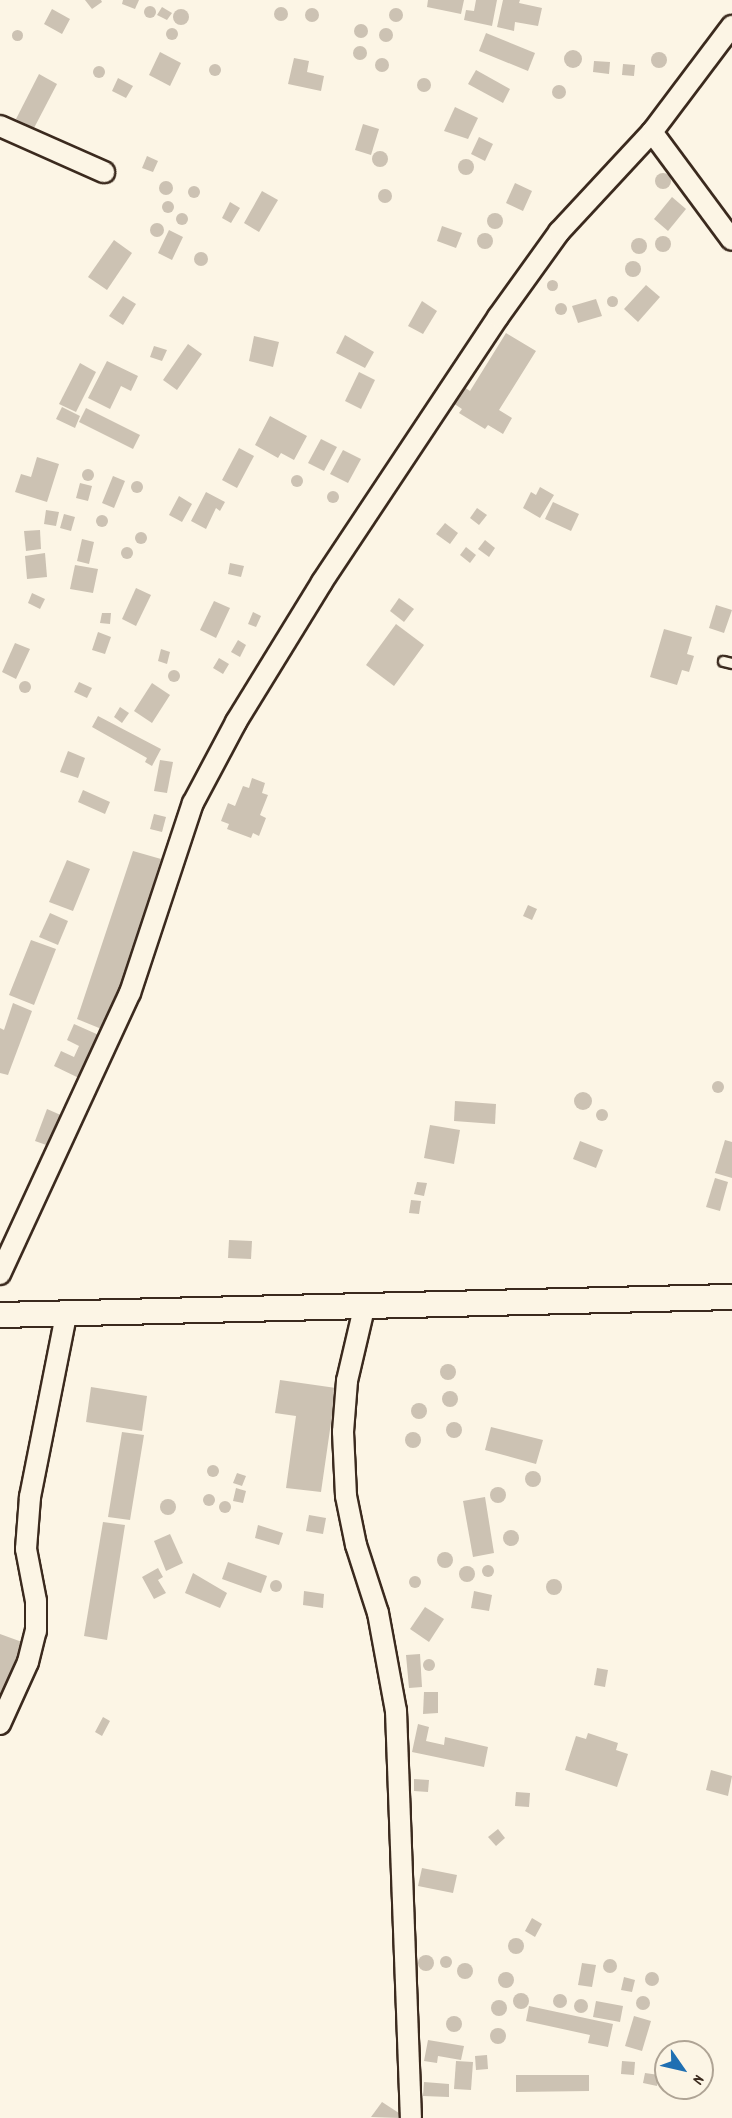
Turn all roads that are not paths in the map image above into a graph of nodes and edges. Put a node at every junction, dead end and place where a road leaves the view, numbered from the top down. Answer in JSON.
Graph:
{"nodes":[{"id":1,"x":732,"y":26,"type":"edge"},
{"id":2,"x":0,"y":126,"type":"edge"},
{"id":3,"x":651,"y":132,"type":"junction"},
{"id":4,"x":104,"y":172,"type":"dead end"},
{"id":5,"x":732,"y":240,"type":"edge"},
{"id":6,"x":0,"y":1274,"type":"edge"},
{"id":7,"x":732,"y":1297,"type":"edge"},
{"id":8,"x":365,"y":1304,"type":"junction"},
{"id":9,"x":0,"y":1315,"type":"edge"},
{"id":10,"x":66,"y":1316,"type":"junction"},
{"id":11,"x":0,"y":1724,"type":"edge"},
{"id":12,"x":411,"y":2118,"type":"edge"}],
"edges":[{"from":1,"to":3,"type":"street"},
{"from":2,"to":4,"type":"street"},
{"from":3,"to":5,"type":"street"},
{"from":3,"to":6,"type":"street"},
{"from":7,"to":8,"type":"street"},
{"from":8,"to":10,"type":"street"},
{"from":8,"to":12,"type":"street"},
{"from":9,"to":10,"type":"street"},
{"from":10,"to":11,"type":"street"}]}
